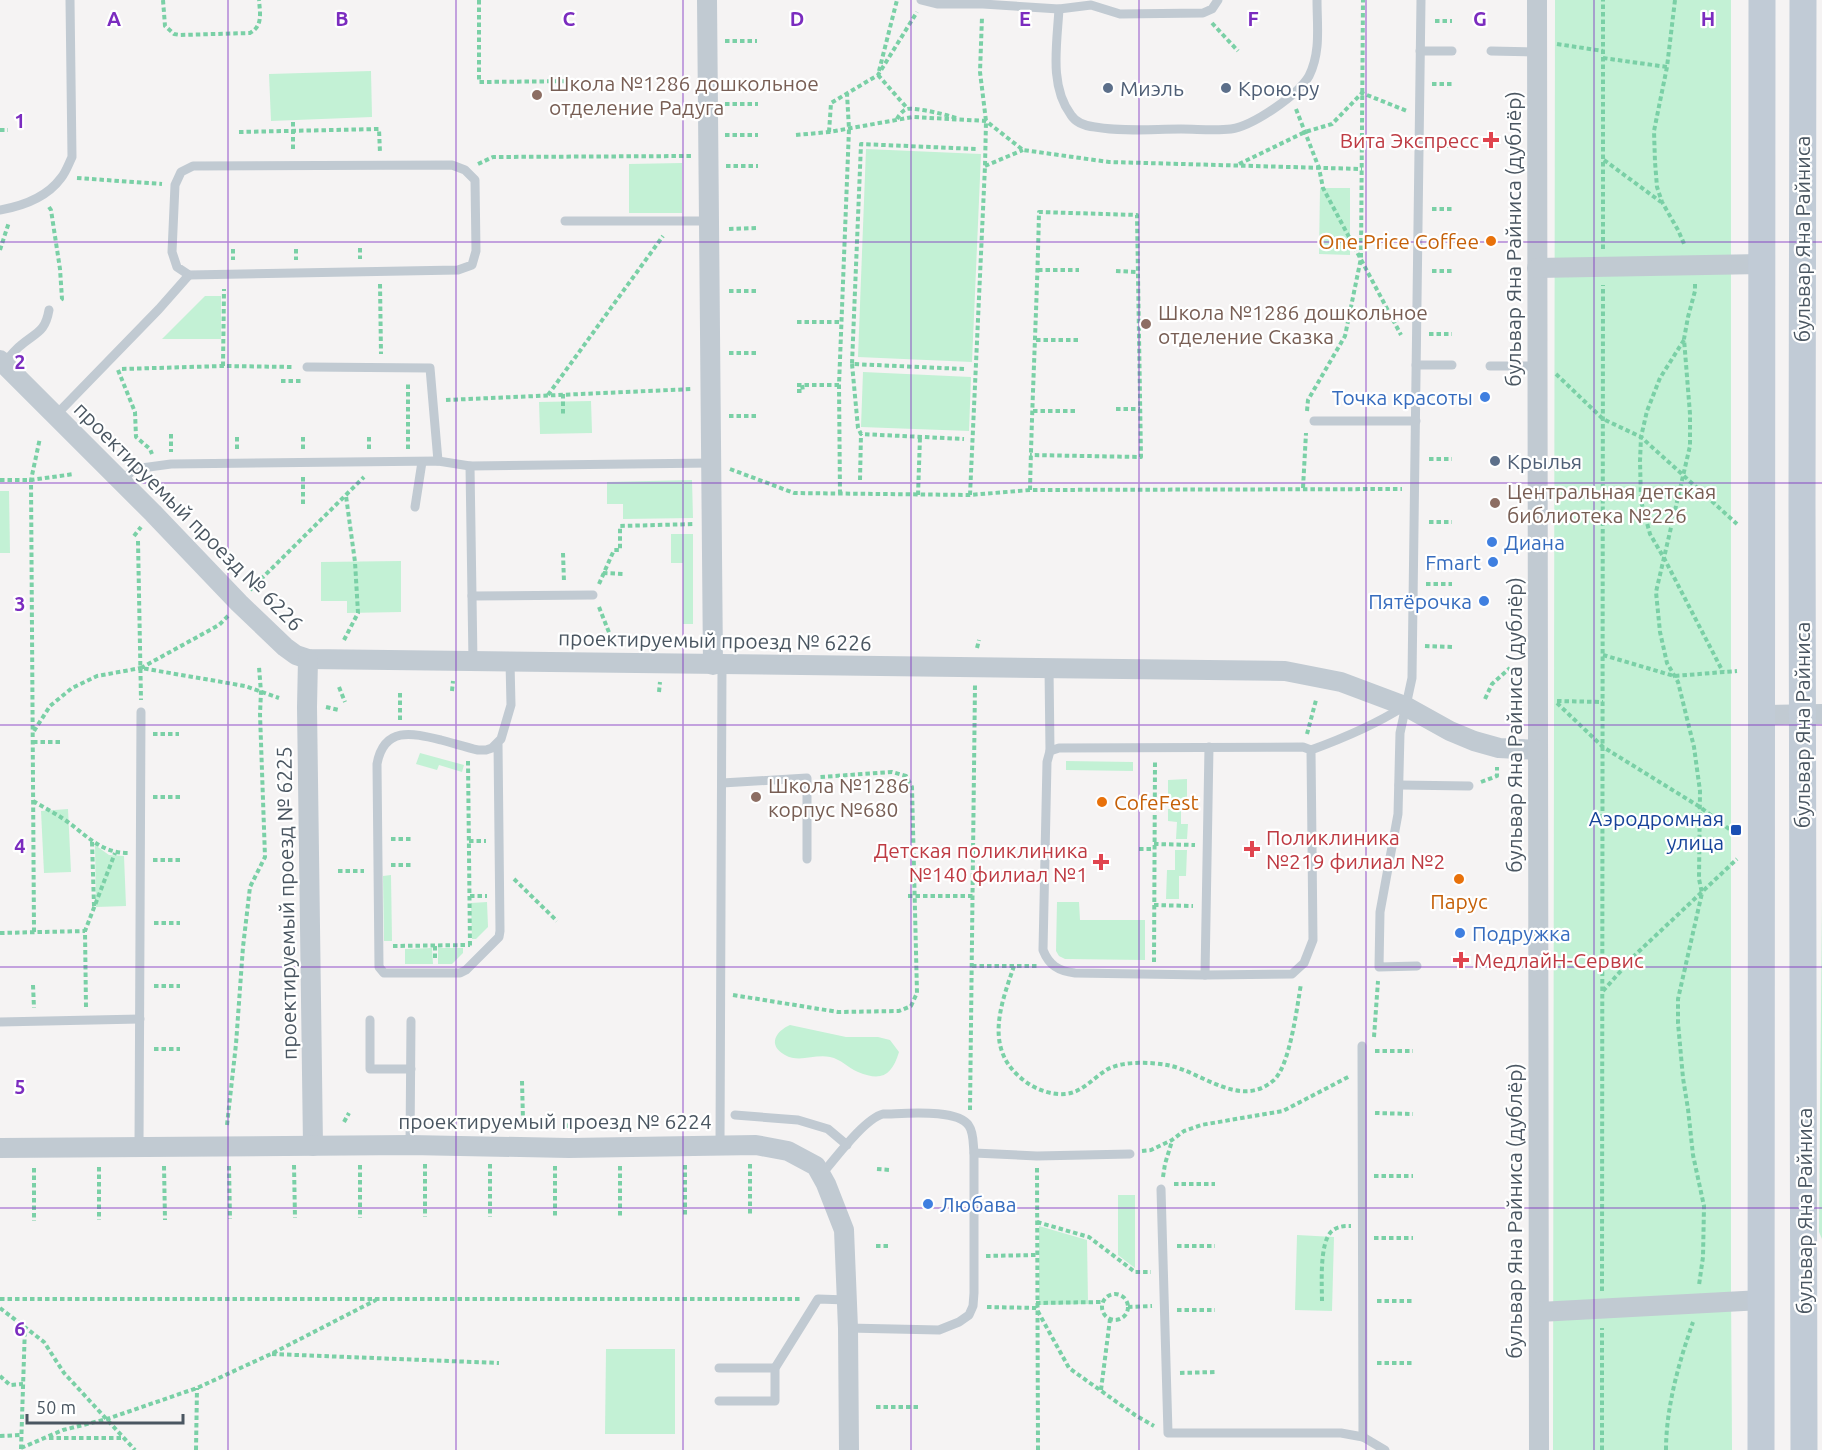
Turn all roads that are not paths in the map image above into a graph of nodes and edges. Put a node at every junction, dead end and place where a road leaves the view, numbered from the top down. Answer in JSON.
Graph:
{"nodes":[{"id":1,"x":70,"y":0,"type":"edge"},
{"id":2,"x":707,"y":0,"type":"edge"},
{"id":3,"x":1218,"y":0,"type":"edge"},
{"id":4,"x":1317,"y":0,"type":"edge"},
{"id":5,"x":1421,"y":0,"type":"edge"},
{"id":6,"x":1537,"y":0,"type":"edge"},
{"id":7,"x":1762,"y":0,"type":"edge"},
{"id":8,"x":1803,"y":0,"type":"edge"},
{"id":9,"x":922,"y":1,"type":"edge"},
{"id":10,"x":983,"y":2,"type":"edge"},
{"id":11,"x":1091,"y":3,"type":"edge"},
{"id":12,"x":1059,"y":9,"type":"junction"},
{"id":13,"x":1420,"y":51,"type":"junction"},
{"id":14,"x":1452,"y":51,"type":"dead end"},
{"id":15,"x":1491,"y":51,"type":"dead end"},
{"id":16,"x":1537,"y":52,"type":"junction"},
{"id":17,"x":0,"y":210,"type":"edge"},
{"id":18,"x":565,"y":221,"type":"dead end"},
{"id":19,"x":718,"y":225,"type":"junction"},
{"id":20,"x":1762,"y":264,"type":"junction"},
{"id":21,"x":1537,"y":268,"type":"junction"},
{"id":22,"x":189,"y":275,"type":"junction"},
{"id":23,"x":49,"y":310,"type":"road end"},
{"id":24,"x":2,"y":362,"type":"edge"},
{"id":25,"x":1416,"y":365,"type":"junction"},
{"id":26,"x":1452,"y":365,"type":"dead end"},
{"id":27,"x":1490,"y":366,"type":"dead end"},
{"id":28,"x":307,"y":367,"type":"road end"},
{"id":29,"x":1544,"y":368,"type":"junction"},
{"id":30,"x":55,"y":416,"type":"junction"},
{"id":31,"x":1416,"y":421,"type":"junction"},
{"id":32,"x":1314,"y":422,"type":"dead end"},
{"id":33,"x":422,"y":462,"type":"junction"},
{"id":34,"x":438,"y":462,"type":"junction"},
{"id":35,"x":470,"y":466,"type":"junction"},
{"id":36,"x":720,"y":466,"type":"junction"},
{"id":37,"x":122,"y":482,"type":"junction"},
{"id":38,"x":415,"y":507,"type":"dead end"},
{"id":39,"x":593,"y":595,"type":"road end"},
{"id":40,"x":472,"y":596,"type":"junction"},
{"id":41,"x":308,"y":659,"type":"junction"},
{"id":42,"x":473,"y":661,"type":"junction"},
{"id":43,"x":510,"y":662,"type":"junction"},
{"id":44,"x":717,"y":665,"type":"junction"},
{"id":45,"x":1049,"y":668,"type":"junction"},
{"id":46,"x":1405,"y":706,"type":"junction"},
{"id":47,"x":141,"y":712,"type":"road end"},
{"id":48,"x":1763,"y":715,"type":"junction"},
{"id":49,"x":1812,"y":715,"type":"edge"},
{"id":50,"x":498,"y":743,"type":"junction"},
{"id":51,"x":1209,"y":747,"type":"junction"},
{"id":52,"x":1307,"y":749,"type":"junction"},
{"id":53,"x":1538,"y":750,"type":"junction"},
{"id":54,"x":1050,"y":751,"type":"junction"},
{"id":55,"x":722,"y":783,"type":"junction"},
{"id":56,"x":1398,"y":785,"type":"junction"},
{"id":57,"x":1469,"y":786,"type":"dead end"},
{"id":58,"x":807,"y":859,"type":"dead end"},
{"id":59,"x":1417,"y":966,"type":"dead end"},
{"id":60,"x":1205,"y":975,"type":"junction"},
{"id":61,"x":140,"y":1019,"type":"junction"},
{"id":62,"x":370,"y":1020,"type":"dead end"},
{"id":63,"x":411,"y":1021,"type":"dead end"},
{"id":64,"x":0,"y":1022,"type":"edge"},
{"id":65,"x":1362,"y":1049,"type":"road end"},
{"id":66,"x":411,"y":1069,"type":"junction"},
{"id":67,"x":735,"y":1115,"type":"dead end"},
{"id":68,"x":410,"y":1145,"type":"junction"},
{"id":69,"x":720,"y":1145,"type":"junction"},
{"id":70,"x":847,"y":1145,"type":"junction"},
{"id":71,"x":313,"y":1146,"type":"junction"},
{"id":72,"x":139,"y":1147,"type":"junction"},
{"id":73,"x":0,"y":1148,"type":"edge"},
{"id":74,"x":974,"y":1153,"type":"junction"},
{"id":75,"x":1130,"y":1154,"type":"road end"},
{"id":76,"x":821,"y":1175,"type":"junction"},
{"id":77,"x":1162,"y":1187,"type":"road end"},
{"id":78,"x":1813,"y":1265,"type":"edge"},
{"id":79,"x":847,"y":1300,"type":"junction"},
{"id":80,"x":1762,"y":1300,"type":"junction"},
{"id":81,"x":1539,"y":1312,"type":"junction"},
{"id":82,"x":848,"y":1328,"type":"junction"},
{"id":83,"x":719,"y":1368,"type":"dead end"},
{"id":84,"x":775,"y":1368,"type":"junction"},
{"id":85,"x":719,"y":1401,"type":"dead end"},
{"id":86,"x":1363,"y":1437,"type":"junction"},
{"id":87,"x":849,"y":1450,"type":"edge"},
{"id":88,"x":1385,"y":1450,"type":"edge"},
{"id":89,"x":1539,"y":1450,"type":"edge"},
{"id":90,"x":1761,"y":1450,"type":"edge"},
{"id":91,"x":1804,"y":1450,"type":"edge"}],
"edges":[{"from":1,"to":17,"type":"lane"},
{"from":2,"to":19,"type":"street"},
{"from":3,"to":11,"type":"lane"},
{"from":4,"to":12,"type":"lane"},
{"from":5,"to":13,"type":"lane"},
{"from":6,"to":16,"type":"street","name":"бульвар Яна Райниса (дублёр)"},
{"from":7,"to":20,"type":"main road","name":"бульвар Яна Райниса"},
{"from":8,"to":49,"type":"main road","name":"бульвар Яна Райниса"},
{"from":9,"to":10,"type":"lane"},
{"from":10,"to":12,"type":"lane"},
{"from":11,"to":12,"type":"lane"},
{"from":13,"to":14,"type":"lane"},
{"from":13,"to":25,"type":"lane"},
{"from":15,"to":16,"type":"lane"},
{"from":16,"to":21,"type":"street","name":"бульвар Яна Райниса (дублёр)"},
{"from":18,"to":19,"type":"lane"},
{"from":19,"to":36,"type":"street"},
{"from":20,"to":21,"type":"street"},
{"from":20,"to":48,"type":"main road","name":"бульвар Яна Райниса"},
{"from":21,"to":29,"type":"street","name":"бульвар Яна Райниса (дублёр)"},
{"from":22,"to":22,"type":"lane"},
{"from":22,"to":30,"type":"lane"},
{"from":23,"to":24,"type":"lane"},
{"from":24,"to":30,"type":"street","name":"проектируемый проезд № 6226"},
{"from":25,"to":26,"type":"lane"},
{"from":25,"to":31,"type":"lane"},
{"from":27,"to":29,"type":"lane"},
{"from":28,"to":34,"type":"lane"},
{"from":29,"to":53,"type":"street","name":"бульвар Яна Райниса (дублёр)"},
{"from":30,"to":37,"type":"street","name":"проектируемый проезд № 6226"},
{"from":31,"to":32,"type":"lane"},
{"from":31,"to":46,"type":"lane"},
{"from":33,"to":34,"type":"lane"},
{"from":33,"to":37,"type":"lane"},
{"from":33,"to":38,"type":"lane"},
{"from":34,"to":35,"type":"lane"},
{"from":35,"to":36,"type":"lane"},
{"from":35,"to":40,"type":"lane"},
{"from":36,"to":44,"type":"street"},
{"from":37,"to":41,"type":"street","name":"проектируемый проезд № 6226"},
{"from":39,"to":40,"type":"lane"},
{"from":40,"to":42,"type":"lane"},
{"from":41,"to":42,"type":"street","name":"проектируемый проезд № 6226"},
{"from":41,"to":71,"type":"street","name":"проектируемый проезд № 6225"},
{"from":42,"to":43,"type":"street","name":"проектируемый проезд № 6226"},
{"from":43,"to":44,"type":"street","name":"проектируемый проезд № 6226"},
{"from":43,"to":50,"type":"lane"},
{"from":44,"to":45,"type":"street","name":"проектируемый проезд № 6226"},
{"from":44,"to":55,"type":"lane"},
{"from":45,"to":46,"type":"street","name":"проектируемый проезд № 6226"},
{"from":45,"to":54,"type":"lane"},
{"from":46,"to":52,"type":"lane"},
{"from":46,"to":53,"type":"street","name":"проектируемый проезд № 6226"},
{"from":46,"to":56,"type":"lane"},
{"from":47,"to":61,"type":"lane"},
{"from":48,"to":49,"type":"street"},
{"from":48,"to":80,"type":"main road","name":"бульвар Яна Райниса"},
{"from":49,"to":78,"type":"main road","name":"бульвар Яна Райниса"},
{"from":50,"to":50,"type":"lane"},
{"from":51,"to":52,"type":"lane"},
{"from":51,"to":54,"type":"lane"},
{"from":51,"to":60,"type":"lane"},
{"from":52,"to":60,"type":"lane"},
{"from":53,"to":81,"type":"street","name":"бульвар Яна Райниса (дублёр)"},
{"from":54,"to":60,"type":"lane"},
{"from":55,"to":58,"type":"lane"},
{"from":55,"to":69,"type":"lane"},
{"from":56,"to":57,"type":"lane"},
{"from":56,"to":59,"type":"lane"},
{"from":61,"to":64,"type":"lane"},
{"from":61,"to":72,"type":"lane"},
{"from":62,"to":66,"type":"lane"},
{"from":63,"to":66,"type":"lane"},
{"from":65,"to":86,"type":"lane"},
{"from":66,"to":68,"type":"lane"},
{"from":67,"to":70,"type":"lane"},
{"from":68,"to":69,"type":"street","name":"проектируемый проезд № 6224"},
{"from":68,"to":71,"type":"street","name":"проектируемый проезд № 6224"},
{"from":69,"to":76,"type":"street","name":"проектируемый проезд № 6224"},
{"from":70,"to":74,"type":"lane"},
{"from":70,"to":76,"type":"lane"},
{"from":71,"to":72,"type":"street","name":"проектируемый проезд № 6224"},
{"from":72,"to":73,"type":"street","name":"проектируемый проезд № 6224"},
{"from":74,"to":75,"type":"lane"},
{"from":74,"to":82,"type":"lane"},
{"from":76,"to":79,"type":"street","name":"проектируемый проезд № 6224"},
{"from":77,"to":86,"type":"lane"},
{"from":78,"to":91,"type":"main road","name":"бульвар Яна Райниса"},
{"from":79,"to":82,"type":"street","name":"проектируемый проезд № 6224"},
{"from":79,"to":84,"type":"lane"},
{"from":80,"to":81,"type":"street"},
{"from":80,"to":90,"type":"main road","name":"бульвар Яна Райниса"},
{"from":81,"to":89,"type":"street","name":"бульвар Яна Райниса (дублёр)"},
{"from":82,"to":87,"type":"street","name":"проектируемый проезд № 6224"},
{"from":83,"to":84,"type":"lane"},
{"from":84,"to":85,"type":"lane"},
{"from":86,"to":88,"type":"lane"}]}
